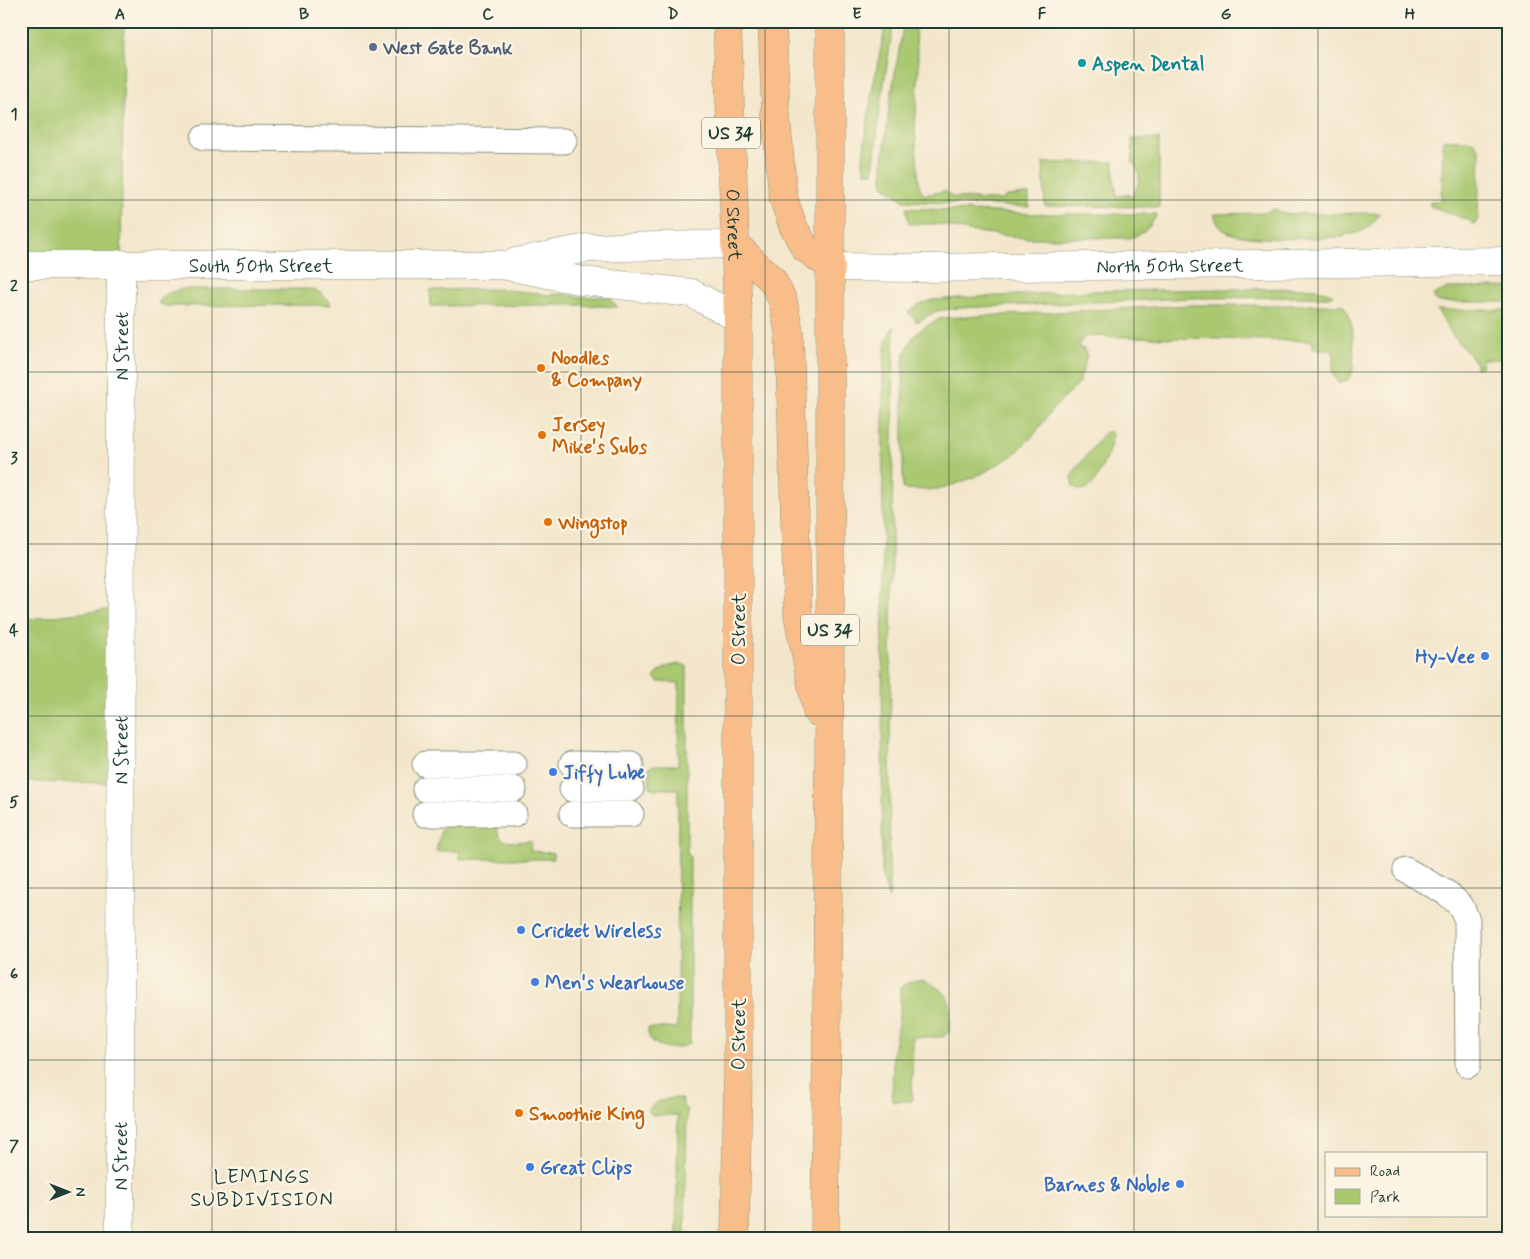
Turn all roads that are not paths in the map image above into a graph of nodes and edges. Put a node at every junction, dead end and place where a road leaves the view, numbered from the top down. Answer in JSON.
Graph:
{"nodes":[{"id":1,"x":727,"y":21,"type":"edge"},
{"id":2,"x":772,"y":21,"type":"edge"},
{"id":3,"x":830,"y":21,"type":"edge"},
{"id":4,"x":204,"y":138,"type":"dead end"},
{"id":5,"x":564,"y":140,"type":"dead end"},
{"id":6,"x":735,"y":244,"type":"junction"},
{"id":7,"x":1509,"y":261,"type":"edge"},
{"id":8,"x":122,"y":264,"type":"junction"},
{"id":9,"x":21,"y":265,"type":"edge"},
{"id":10,"x":502,"y":265,"type":"junction"},
{"id":11,"x":831,"y":267,"type":"junction"},
{"id":12,"x":738,"y":318,"type":"junction"},
{"id":13,"x":425,"y":764,"type":"dead end"},
{"id":14,"x":514,"y":764,"type":"dead end"},
{"id":15,"x":572,"y":764,"type":"dead end"},
{"id":16,"x":631,"y":765,"type":"dead end"},
{"id":17,"x":829,"y":770,"type":"junction"},
{"id":18,"x":425,"y":789,"type":"dead end"},
{"id":19,"x":514,"y":789,"type":"dead end"},
{"id":20,"x":572,"y":789,"type":"dead end"},
{"id":21,"x":630,"y":789,"type":"dead end"},
{"id":22,"x":425,"y":814,"type":"dead end"},
{"id":23,"x":514,"y":814,"type":"dead end"},
{"id":24,"x":572,"y":814,"type":"dead end"},
{"id":25,"x":630,"y":814,"type":"dead end"},
{"id":26,"x":1406,"y":870,"type":"dead end"},
{"id":27,"x":1468,"y":1065,"type":"dead end"},
{"id":28,"x":120,"y":1238,"type":"edge"},
{"id":29,"x":735,"y":1238,"type":"edge"},
{"id":30,"x":825,"y":1238,"type":"edge"}],
"edges":[{"from":1,"to":6,"type":"main road","name":"O Street","number":"US 34"},
{"from":2,"to":11,"type":"main road"},
{"from":3,"to":11,"type":"main road","number":"US 34"},
{"from":4,"to":5,"type":"lane"},
{"from":6,"to":10,"type":"street","name":"South 50th Street"},
{"from":6,"to":12,"type":"main road","name":"O Street","number":"US 34"},
{"from":6,"to":17,"type":"main road"},
{"from":7,"to":11,"type":"street","name":"North 50th Street"},
{"from":8,"to":9,"type":"street","name":"South 50th Street"},
{"from":8,"to":10,"type":"street","name":"South 50th Street"},
{"from":8,"to":28,"type":"street","name":"N Street"},
{"from":10,"to":12,"type":"street","name":"South 50th Street"},
{"from":11,"to":17,"type":"main road","number":"US 34"},
{"from":12,"to":29,"type":"main road","name":"O Street","number":"US 34"},
{"from":13,"to":14,"type":"lane"},
{"from":15,"to":16,"type":"lane"},
{"from":17,"to":30,"type":"main road","number":"US 34"},
{"from":18,"to":19,"type":"lane"},
{"from":20,"to":21,"type":"lane"},
{"from":22,"to":23,"type":"lane"},
{"from":24,"to":25,"type":"lane"},
{"from":26,"to":27,"type":"lane"}]}
